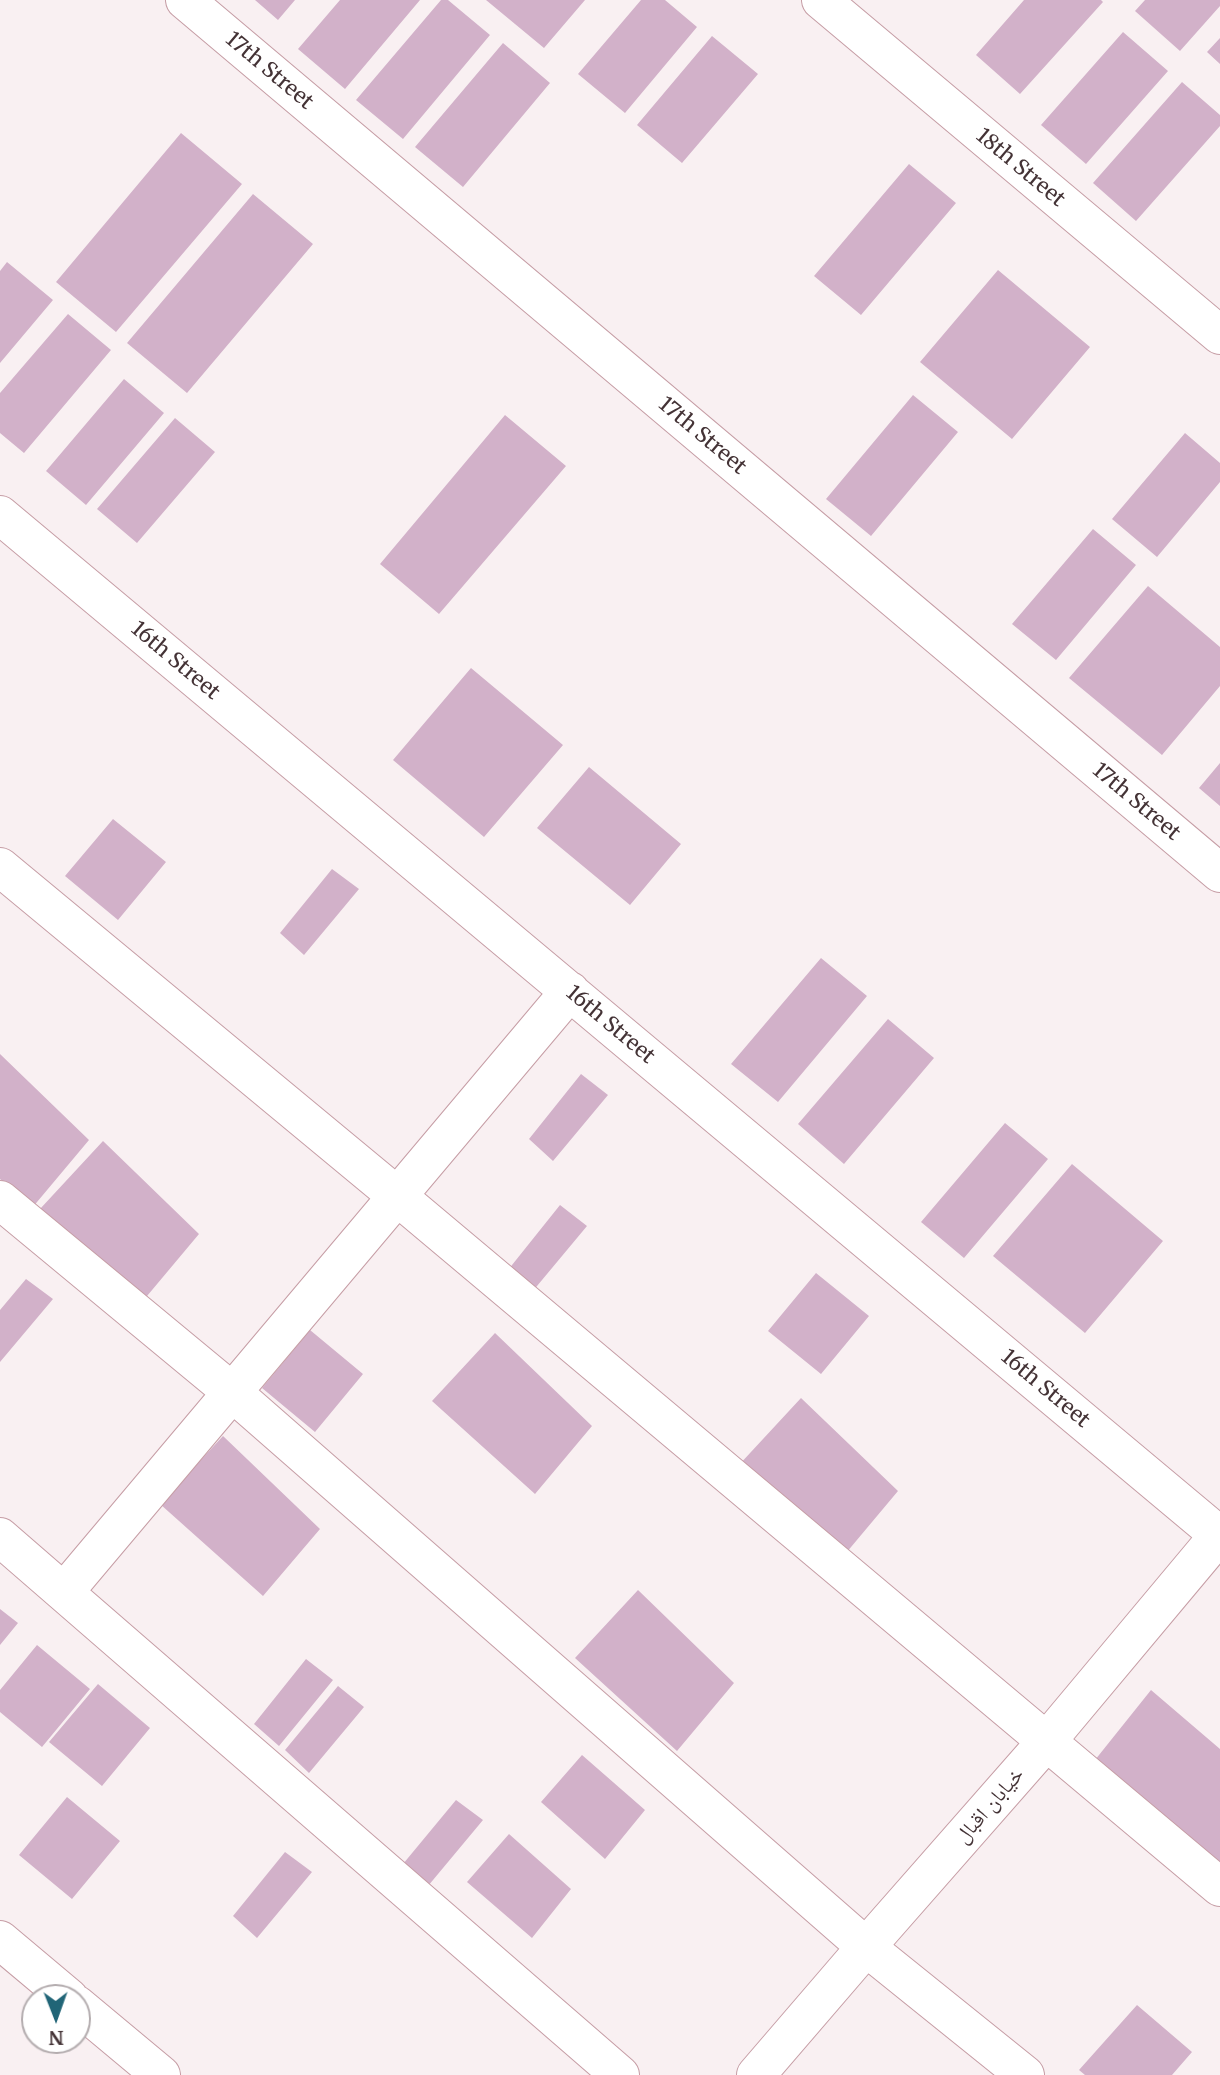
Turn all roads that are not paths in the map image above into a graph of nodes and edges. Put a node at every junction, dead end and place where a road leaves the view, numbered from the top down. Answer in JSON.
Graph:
{"nodes":[{"id":1,"x":185,"y":0,"type":"edge"},
{"id":2,"x":821,"y":0,"type":"edge"},
{"id":3,"x":1220,"y":335,"type":"edge"},
{"id":4,"x":0,"y":515,"type":"edge"},
{"id":5,"x":0,"y":867,"type":"edge"},
{"id":6,"x":1220,"y":873,"type":"edge"},
{"id":7,"x":570,"y":991,"type":"junction"},
{"id":8,"x":397,"y":1196,"type":"junction"},
{"id":9,"x":0,"y":1200,"type":"edge"},
{"id":10,"x":232,"y":1392,"type":"junction"},
{"id":11,"x":1220,"y":1535,"type":"edge"},
{"id":12,"x":0,"y":1537,"type":"edge"},
{"id":13,"x":64,"y":1592,"type":"junction"},
{"id":14,"x":1046,"y":1742,"type":"junction"},
{"id":15,"x":1220,"y":1887,"type":"edge"},
{"id":16,"x":0,"y":1940,"type":"edge"},
{"id":17,"x":866,"y":1947,"type":"junction"},
{"id":18,"x":52,"y":1984,"type":"edge"},
{"id":19,"x":91,"y":2017,"type":"edge"},
{"id":20,"x":160,"y":2075,"type":"edge"},
{"id":21,"x":620,"y":2075,"type":"edge"},
{"id":22,"x":756,"y":2075,"type":"edge"},
{"id":23,"x":1024,"y":2075,"type":"edge"}],
"edges":[{"from":1,"to":6,"type":"street","name":"17th Street"},
{"from":2,"to":3,"type":"street","name":"18th Street"},
{"from":4,"to":7,"type":"street","name":"16th Street"},
{"from":5,"to":8,"type":"street"},
{"from":7,"to":8,"type":"street"},
{"from":7,"to":11,"type":"street","name":"16th Street"},
{"from":8,"to":10,"type":"street"},
{"from":8,"to":14,"type":"street"},
{"from":9,"to":10,"type":"street"},
{"from":10,"to":13,"type":"street"},
{"from":10,"to":17,"type":"street"},
{"from":11,"to":14,"type":"street","name":"خیابان اقبال"},
{"from":12,"to":13,"type":"street"},
{"from":13,"to":21,"type":"street"},
{"from":14,"to":15,"type":"street"},
{"from":14,"to":17,"type":"street","name":"خیابان اقبال"},
{"from":16,"to":18,"type":"street"},
{"from":17,"to":22,"type":"street","name":"خیابان اقبال"},
{"from":17,"to":23,"type":"street"},
{"from":19,"to":20,"type":"street"}]}
